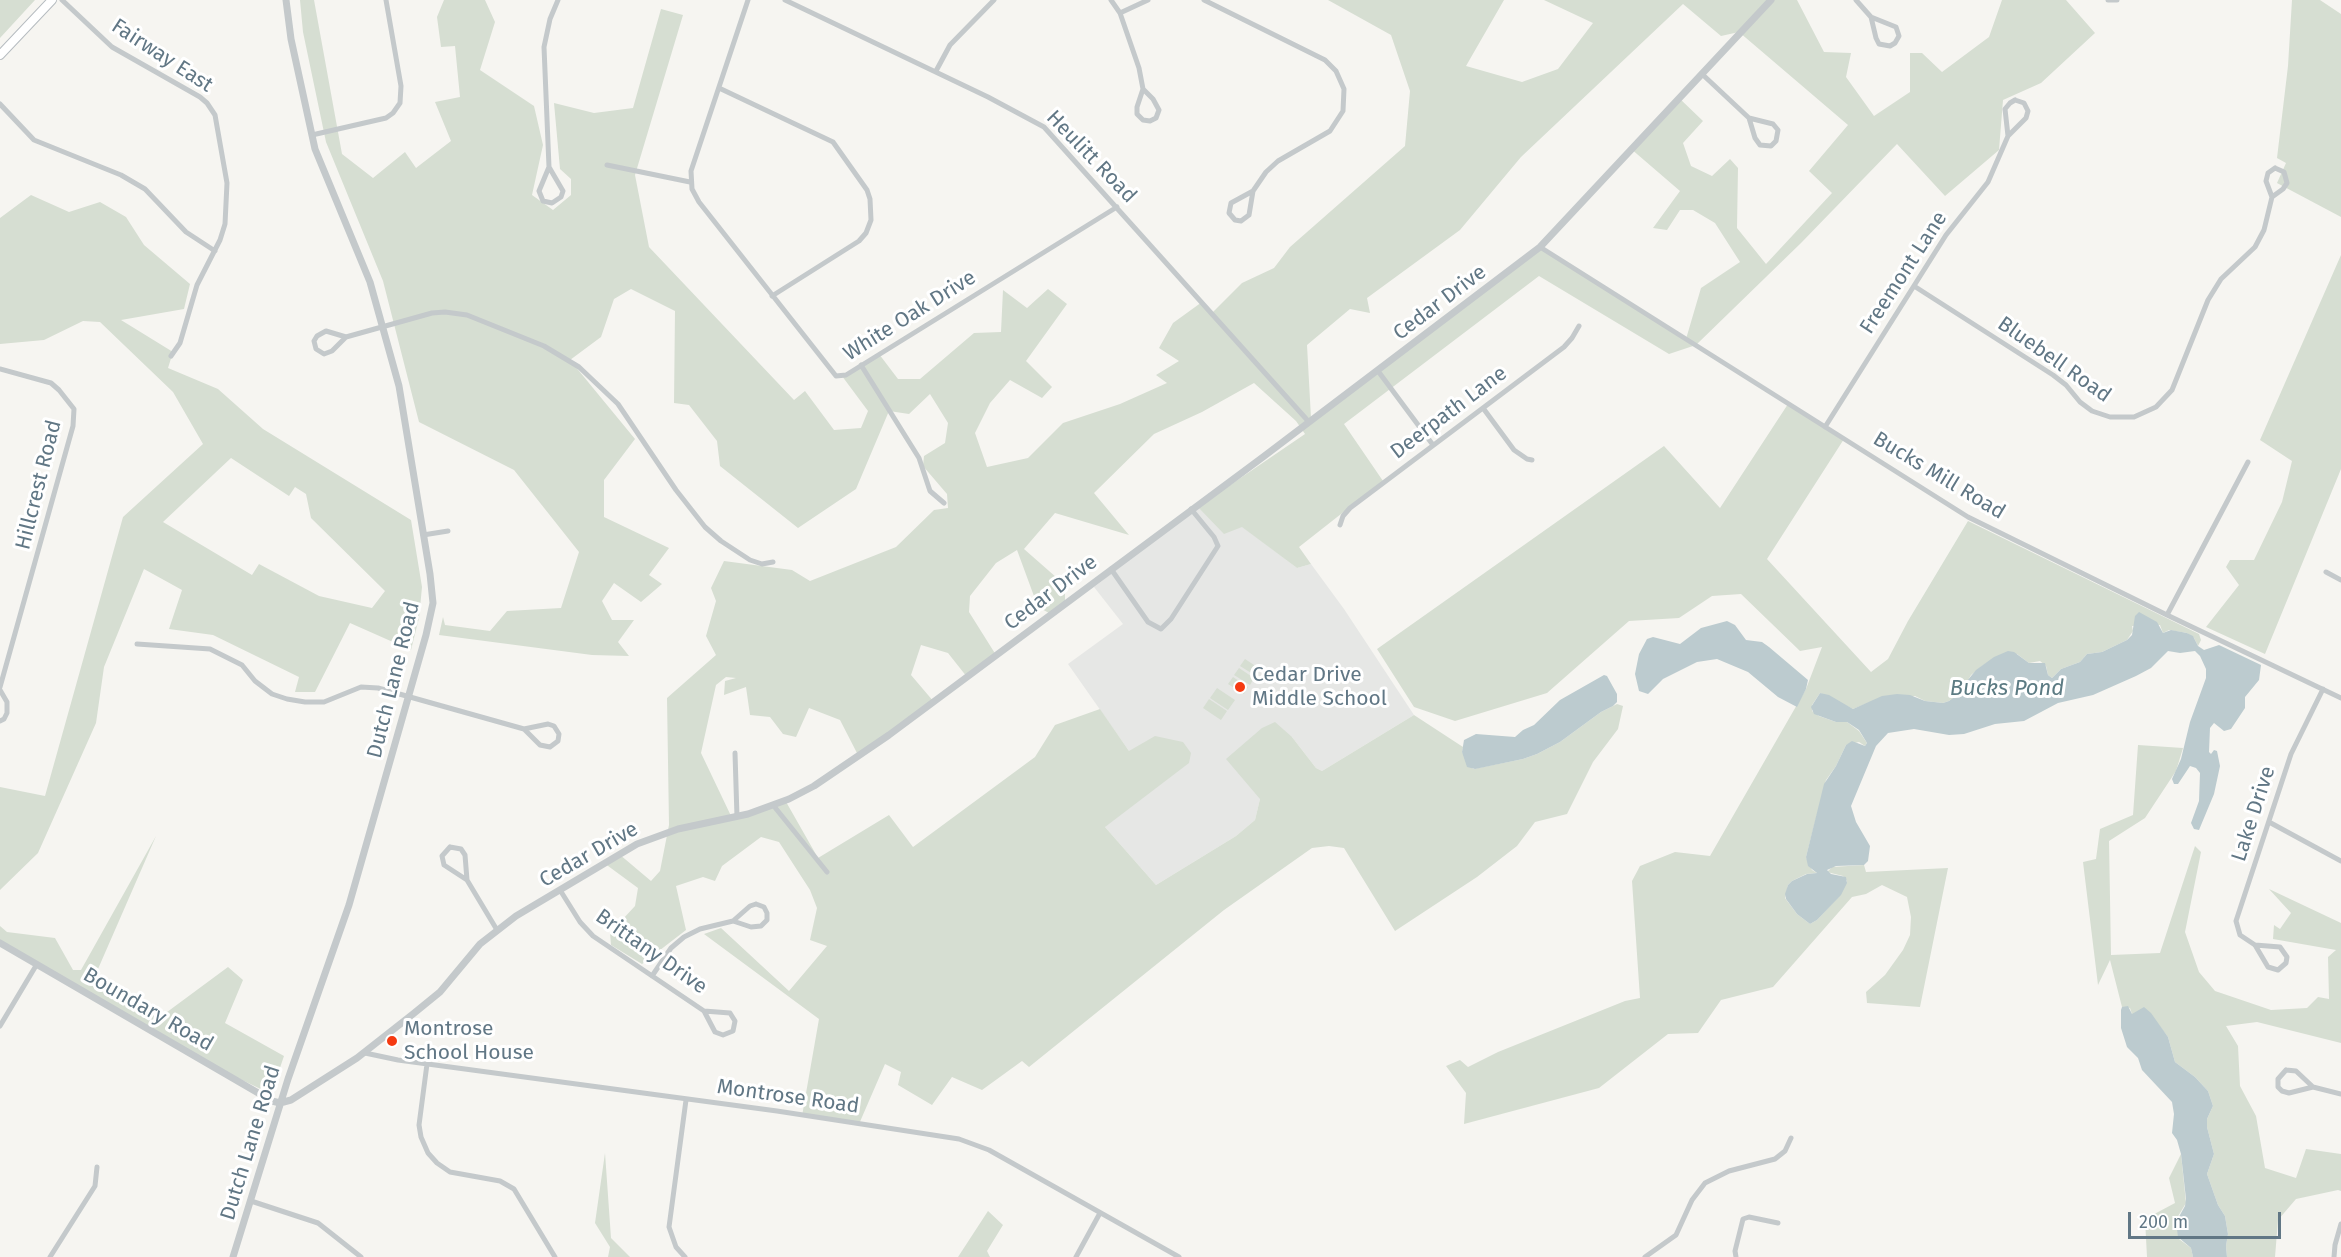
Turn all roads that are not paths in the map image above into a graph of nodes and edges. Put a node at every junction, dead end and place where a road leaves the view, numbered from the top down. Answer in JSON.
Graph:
{"nodes":[{"id":1,"x":52,"y":0,"type":"edge"},
{"id":2,"x":62,"y":0,"type":"edge"},
{"id":3,"x":286,"y":0,"type":"edge"},
{"id":4,"x":386,"y":0,"type":"edge"},
{"id":5,"x":558,"y":0,"type":"edge"},
{"id":6,"x":748,"y":0,"type":"edge"},
{"id":7,"x":785,"y":0,"type":"edge"},
{"id":8,"x":994,"y":0,"type":"edge"},
{"id":9,"x":1111,"y":0,"type":"edge"},
{"id":10,"x":1148,"y":0,"type":"edge"},
{"id":11,"x":1204,"y":0,"type":"edge"},
{"id":12,"x":1771,"y":0,"type":"edge"},
{"id":13,"x":1856,"y":0,"type":"edge"},
{"id":14,"x":2108,"y":0,"type":"edge"},
{"id":15,"x":2117,"y":0,"type":"edge"},
{"id":16,"x":1120,"y":13,"type":"junction"},
{"id":17,"x":1871,"y":17,"type":"junction"},
{"id":18,"x":0,"y":55,"type":"edge"},
{"id":19,"x":936,"y":71,"type":"junction"},
{"id":20,"x":1702,"y":74,"type":"junction"},
{"id":21,"x":719,"y":88,"type":"junction"},
{"id":22,"x":1143,"y":89,"type":"junction"},
{"id":23,"x":0,"y":104,"type":"edge"},
{"id":24,"x":1749,"y":118,"type":"junction"},
{"id":25,"x":312,"y":135,"type":"junction"},
{"id":26,"x":2008,"y":136,"type":"junction"},
{"id":27,"x":607,"y":165,"type":"dead end"},
{"id":28,"x":549,"y":167,"type":"junction"},
{"id":29,"x":690,"y":182,"type":"junction"},
{"id":30,"x":1252,"y":191,"type":"junction"},
{"id":31,"x":2272,"y":197,"type":"junction"},
{"id":32,"x":1117,"y":207,"type":"junction"},
{"id":33,"x":1540,"y":247,"type":"junction"},
{"id":34,"x":215,"y":251,"type":"junction"},
{"id":35,"x":1914,"y":286,"type":"junction"},
{"id":36,"x":772,"y":296,"type":"junction"},
{"id":37,"x":383,"y":326,"type":"junction"},
{"id":38,"x":1579,"y":326,"type":"dead end"},
{"id":39,"x":346,"y":337,"type":"junction"},
{"id":40,"x":171,"y":356,"type":"dead end"},
{"id":41,"x":861,"y":365,"type":"junction"},
{"id":42,"x":0,"y":369,"type":"edge"},
{"id":43,"x":1378,"y":370,"type":"junction"},
{"id":44,"x":1483,"y":408,"type":"junction"},
{"id":45,"x":1309,"y":422,"type":"junction"},
{"id":46,"x":1825,"y":427,"type":"junction"},
{"id":47,"x":1433,"y":445,"type":"junction"},
{"id":48,"x":1532,"y":460,"type":"dead end"},
{"id":49,"x":2248,"y":462,"type":"dead end"},
{"id":50,"x":944,"y":503,"type":"dead end"},
{"id":51,"x":1191,"y":509,"type":"junction"},
{"id":52,"x":1340,"y":525,"type":"dead end"},
{"id":53,"x":448,"y":531,"type":"dead end"},
{"id":54,"x":423,"y":535,"type":"junction"},
{"id":55,"x":773,"y":562,"type":"dead end"},
{"id":56,"x":1111,"y":569,"type":"junction"},
{"id":57,"x":2326,"y":572,"type":"dead end"},
{"id":58,"x":2341,"y":580,"type":"edge"},
{"id":59,"x":2167,"y":615,"type":"junction"},
{"id":60,"x":137,"y":644,"type":"dead end"},
{"id":61,"x":0,"y":688,"type":"edge"},
{"id":62,"x":2323,"y":689,"type":"junction"},
{"id":63,"x":409,"y":697,"type":"junction"},
{"id":64,"x":2341,"y":698,"type":"edge"},
{"id":65,"x":0,"y":721,"type":"edge"},
{"id":66,"x":524,"y":729,"type":"junction"},
{"id":67,"x":735,"y":753,"type":"dead end"},
{"id":68,"x":773,"y":805,"type":"junction"},
{"id":69,"x":737,"y":817,"type":"junction"},
{"id":70,"x":2269,"y":822,"type":"junction"},
{"id":71,"x":2341,"y":861,"type":"edge"},
{"id":72,"x":827,"y":872,"type":"dead end"},
{"id":73,"x":467,"y":880,"type":"junction"},
{"id":74,"x":560,"y":890,"type":"junction"},
{"id":75,"x":733,"y":921,"type":"junction"},
{"id":76,"x":497,"y":930,"type":"junction"},
{"id":77,"x":0,"y":943,"type":"edge"},
{"id":78,"x":2255,"y":945,"type":"junction"},
{"id":79,"x":37,"y":964,"type":"junction"},
{"id":80,"x":652,"y":976,"type":"junction"},
{"id":81,"x":704,"y":1011,"type":"junction"},
{"id":82,"x":0,"y":1026,"type":"edge"},
{"id":83,"x":364,"y":1053,"type":"junction"},
{"id":84,"x":427,"y":1064,"type":"junction"},
{"id":85,"x":2313,"y":1087,"type":"junction"},
{"id":86,"x":2341,"y":1094,"type":"edge"},
{"id":87,"x":686,"y":1100,"type":"junction"},
{"id":88,"x":280,"y":1103,"type":"junction"},
{"id":89,"x":1791,"y":1138,"type":"dead end"},
{"id":90,"x":97,"y":1167,"type":"dead end"},
{"id":91,"x":251,"y":1200,"type":"junction"},
{"id":92,"x":1100,"y":1213,"type":"junction"},
{"id":93,"x":1778,"y":1223,"type":"dead end"},
{"id":94,"x":2341,"y":1224,"type":"edge"},
{"id":95,"x":50,"y":1257,"type":"edge"},
{"id":96,"x":234,"y":1257,"type":"edge"},
{"id":97,"x":361,"y":1257,"type":"edge"},
{"id":98,"x":555,"y":1257,"type":"edge"},
{"id":99,"x":685,"y":1257,"type":"edge"},
{"id":100,"x":1076,"y":1257,"type":"edge"},
{"id":101,"x":1179,"y":1257,"type":"edge"},
{"id":102,"x":1645,"y":1257,"type":"edge"},
{"id":103,"x":1736,"y":1257,"type":"edge"},
{"id":104,"x":2334,"y":1257,"type":"edge"}],
"edges":[{"from":1,"to":18,"type":"main road"},
{"from":2,"to":34,"type":"street","name":"Fairway East"},
{"from":3,"to":25,"type":"street","name":"Dutch Lane Road"},
{"from":4,"to":25,"type":"street"},
{"from":5,"to":28,"type":"street"},
{"from":6,"to":21,"type":"street"},
{"from":7,"to":19,"type":"street","name":"Heulitt Road"},
{"from":8,"to":19,"type":"street"},
{"from":9,"to":16,"type":"street"},
{"from":10,"to":16,"type":"street"},
{"from":11,"to":30,"type":"street"},
{"from":12,"to":20,"type":"street","name":"Cedar Drive"},
{"from":13,"to":17,"type":"street"},
{"from":14,"to":15,"type":"street"},
{"from":16,"to":22,"type":"street"},
{"from":17,"to":17,"type":"street"},
{"from":19,"to":32,"type":"street","name":"Heulitt Road"},
{"from":20,"to":24,"type":"street"},
{"from":20,"to":33,"type":"street","name":"Cedar Drive"},
{"from":21,"to":29,"type":"street"},
{"from":21,"to":36,"type":"street"},
{"from":22,"to":22,"type":"street"},
{"from":23,"to":34,"type":"street"},
{"from":24,"to":24,"type":"street"},
{"from":25,"to":37,"type":"street","name":"Dutch Lane Road"},
{"from":26,"to":26,"type":"street"},
{"from":26,"to":35,"type":"street","name":"Freemont Lane"},
{"from":27,"to":29,"type":"street"},
{"from":28,"to":28,"type":"street"},
{"from":29,"to":36,"type":"street","name":"White Oak Drive"},
{"from":30,"to":30,"type":"street"},
{"from":31,"to":31,"type":"street"},
{"from":31,"to":35,"type":"street","name":"Bluebell Road"},
{"from":32,"to":41,"type":"street","name":"White Oak Drive"},
{"from":32,"to":45,"type":"street","name":"Heulitt Road"},
{"from":33,"to":43,"type":"street","name":"Cedar Drive"},
{"from":33,"to":46,"type":"street","name":"Bucks Mill Road"},
{"from":34,"to":40,"type":"street","name":"Fairway East"},
{"from":35,"to":46,"type":"street","name":"Freemont Lane"},
{"from":36,"to":41,"type":"street","name":"White Oak Drive"},
{"from":37,"to":39,"type":"street"},
{"from":37,"to":54,"type":"street","name":"Dutch Lane Road"},
{"from":37,"to":55,"type":"street"},
{"from":38,"to":44,"type":"street","name":"Deerpath Lane"},
{"from":39,"to":39,"type":"street"},
{"from":41,"to":50,"type":"street"},
{"from":42,"to":61,"type":"street","name":"Hillcrest Road"},
{"from":43,"to":45,"type":"street","name":"Cedar Drive"},
{"from":43,"to":47,"type":"street"},
{"from":44,"to":47,"type":"street","name":"Deerpath Lane"},
{"from":44,"to":48,"type":"street"},
{"from":45,"to":51,"type":"street","name":"Cedar Drive"},
{"from":46,"to":59,"type":"street","name":"Bucks Mill Road"},
{"from":47,"to":52,"type":"street","name":"Deerpath Lane"},
{"from":49,"to":59,"type":"street"},
{"from":51,"to":56,"type":"street","name":"Cedar Drive"},
{"from":51,"to":56,"type":"street"},
{"from":53,"to":54,"type":"street"},
{"from":54,"to":63,"type":"street","name":"Dutch Lane Road"},
{"from":56,"to":68,"type":"street","name":"Cedar Drive"},
{"from":57,"to":58,"type":"street"},
{"from":59,"to":62,"type":"street","name":"Bucks Mill Road"},
{"from":60,"to":63,"type":"street"},
{"from":61,"to":65,"type":"street","name":"Hillcrest Road"},
{"from":62,"to":64,"type":"street","name":"Bucks Mill Road"},
{"from":62,"to":70,"type":"street","name":"Lake Drive"},
{"from":63,"to":66,"type":"street"},
{"from":63,"to":88,"type":"street","name":"Dutch Lane Road"},
{"from":66,"to":66,"type":"street"},
{"from":67,"to":69,"type":"street"},
{"from":68,"to":69,"type":"street","name":"Cedar Drive"},
{"from":68,"to":72,"type":"street"},
{"from":69,"to":74,"type":"street","name":"Cedar Drive"},
{"from":70,"to":71,"type":"street"},
{"from":70,"to":78,"type":"street","name":"Lake Drive"},
{"from":73,"to":73,"type":"street"},
{"from":73,"to":76,"type":"street"},
{"from":74,"to":76,"type":"street","name":"Cedar Drive"},
{"from":74,"to":80,"type":"street","name":"Brittany Drive"},
{"from":75,"to":75,"type":"street"},
{"from":75,"to":80,"type":"street"},
{"from":76,"to":83,"type":"street","name":"Cedar Drive"},
{"from":77,"to":79,"type":"street","name":"Boundary Road"},
{"from":78,"to":78,"type":"street","name":"Lake Drive"},
{"from":79,"to":82,"type":"street"},
{"from":79,"to":88,"type":"street","name":"Boundary Road"},
{"from":80,"to":81,"type":"street","name":"Brittany Drive"},
{"from":81,"to":81,"type":"street","name":"Brittany Drive"},
{"from":83,"to":84,"type":"street","name":"Montrose Road"},
{"from":83,"to":88,"type":"street","name":"Cedar Drive"},
{"from":84,"to":87,"type":"street","name":"Montrose Road"},
{"from":84,"to":98,"type":"street"},
{"from":85,"to":85,"type":"street"},
{"from":85,"to":86,"type":"street"},
{"from":87,"to":92,"type":"street","name":"Montrose Road"},
{"from":87,"to":99,"type":"street"},
{"from":88,"to":91,"type":"street","name":"Dutch Lane Road"},
{"from":89,"to":102,"type":"street"},
{"from":90,"to":95,"type":"street"},
{"from":91,"to":96,"type":"street","name":"Dutch Lane Road"},
{"from":91,"to":97,"type":"street"},
{"from":92,"to":100,"type":"street"},
{"from":92,"to":101,"type":"street","name":"Montrose Road"},
{"from":93,"to":103,"type":"street"},
{"from":94,"to":104,"type":"street"}]}
